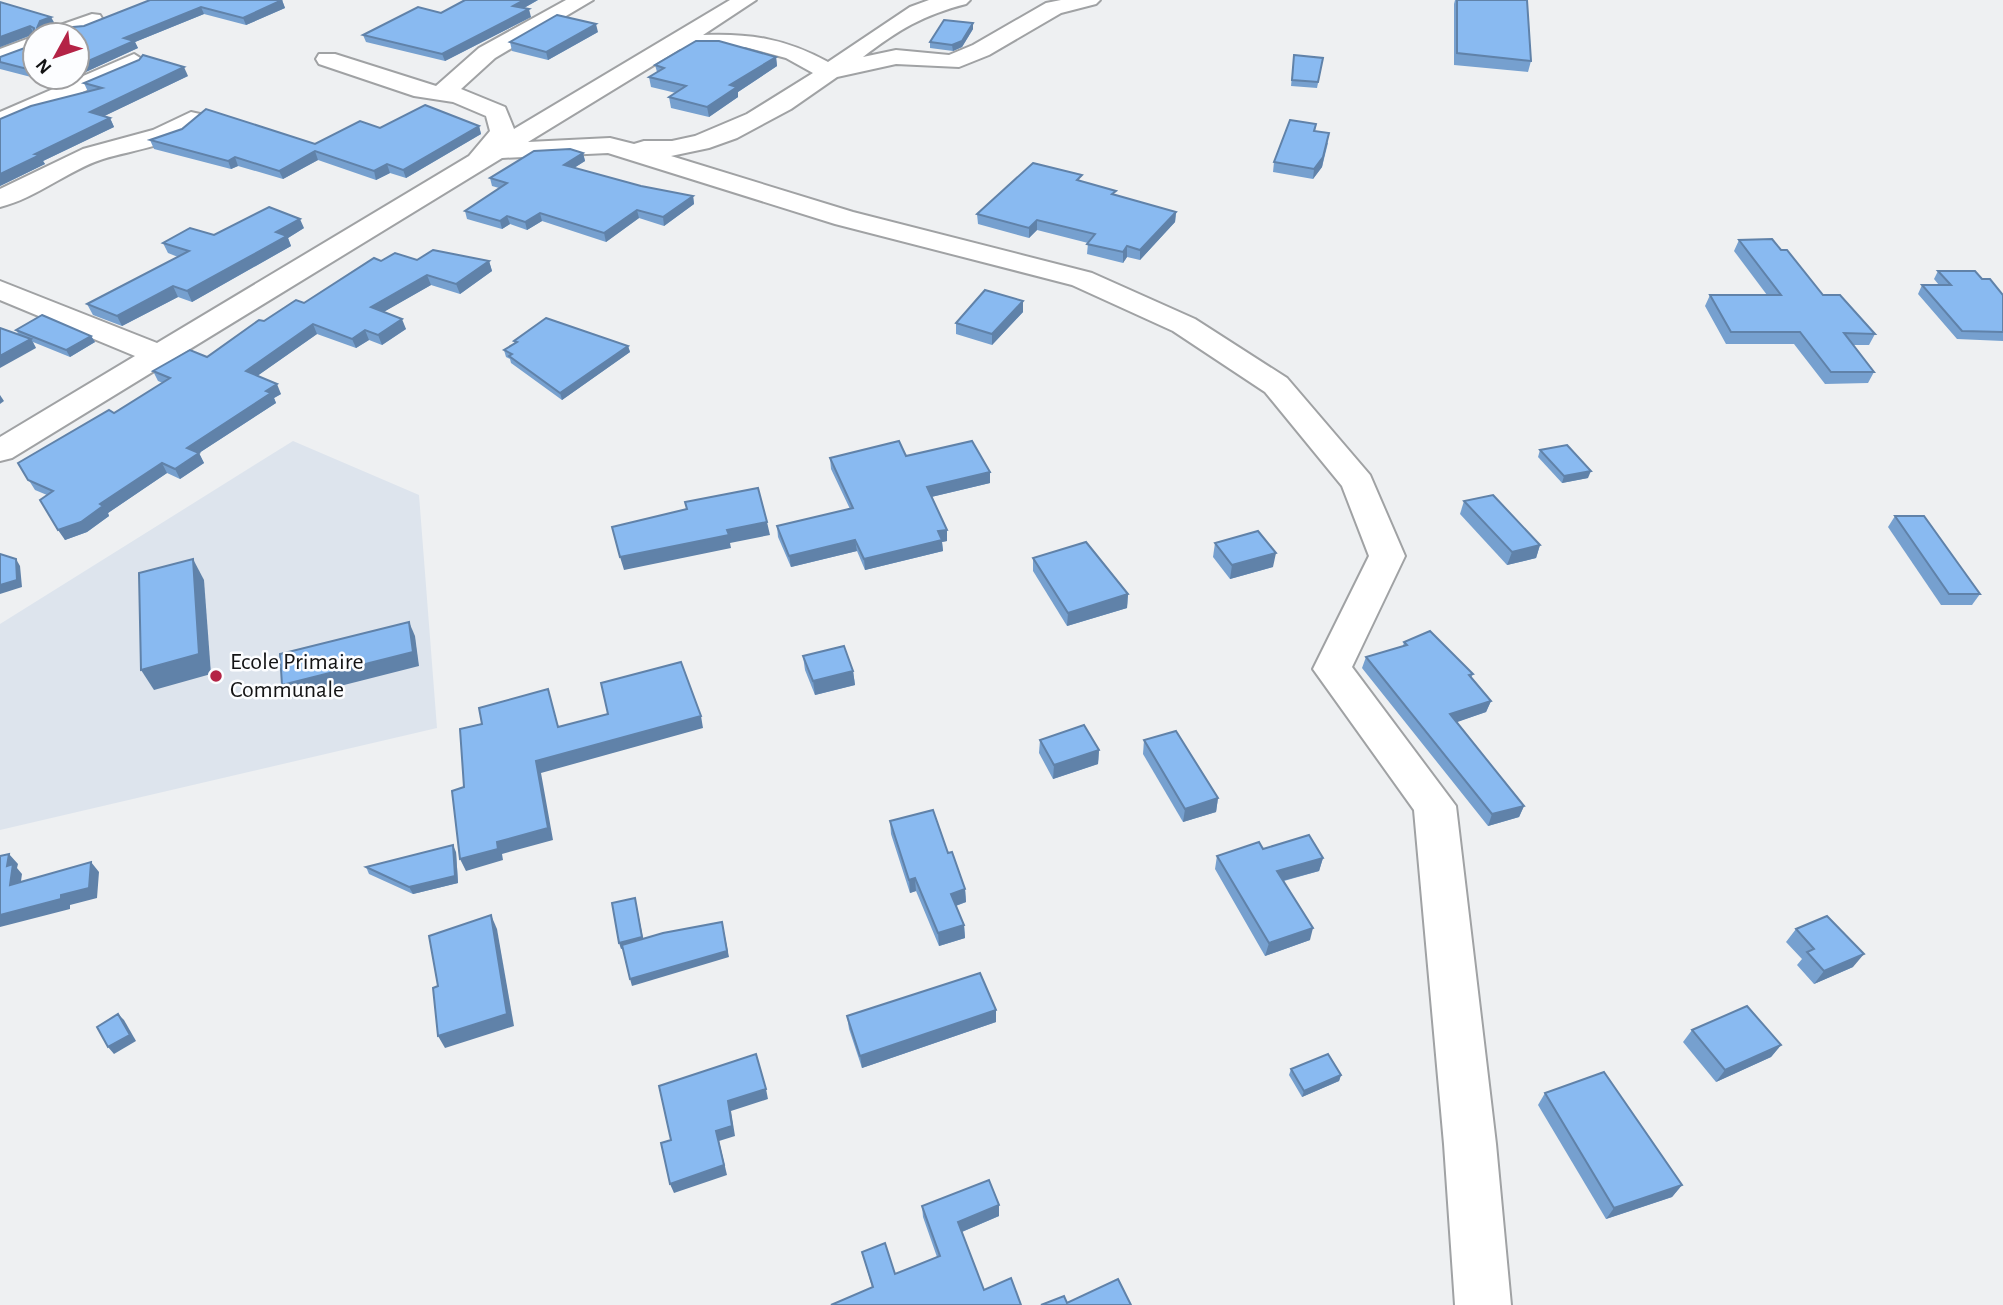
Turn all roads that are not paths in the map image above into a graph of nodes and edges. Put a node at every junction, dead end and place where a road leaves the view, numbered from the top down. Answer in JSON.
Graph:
{"nodes":[{"id":1,"x":582,"y":0,"type":"edge"},
{"id":2,"x":746,"y":0,"type":"edge"},
{"id":3,"x":959,"y":0,"type":"edge"},
{"id":4,"x":1088,"y":0,"type":"edge"},
{"id":5,"x":673,"y":42,"type":"junction"},
{"id":6,"x":21,"y":49,"type":"edge"},
{"id":7,"x":0,"y":57,"type":"edge"},
{"id":8,"x":327,"y":59,"type":"dead end"},
{"id":9,"x":134,"y":61,"type":"edge"},
{"id":10,"x":828,"y":72,"type":"junction"},
{"id":11,"x":442,"y":93,"type":"junction"},
{"id":12,"x":191,"y":119,"type":"edge"},
{"id":13,"x":0,"y":121,"type":"edge"},
{"id":14,"x":610,"y":145,"type":"junction"},
{"id":15,"x":486,"y":157,"type":"junction"},
{"id":16,"x":0,"y":200,"type":"edge"},
{"id":17,"x":0,"y":290,"type":"edge"},
{"id":18,"x":160,"y":355,"type":"junction"},
{"id":19,"x":0,"y":452,"type":"edge"},
{"id":20,"x":1483,"y":1305,"type":"edge"}],
"edges":[{"from":1,"to":11,"type":"street"},
{"from":2,"to":5,"type":"street"},
{"from":3,"to":10,"type":"street"},
{"from":4,"to":10,"type":"street"},
{"from":5,"to":10,"type":"street"},
{"from":5,"to":15,"type":"street"},
{"from":6,"to":7,"type":"street"},
{"from":8,"to":11,"type":"street"},
{"from":9,"to":13,"type":"street"},
{"from":10,"to":14,"type":"street"},
{"from":11,"to":15,"type":"street"},
{"from":12,"to":16,"type":"street"},
{"from":14,"to":15,"type":"street"},
{"from":14,"to":20,"type":"street"},
{"from":15,"to":18,"type":"street"},
{"from":17,"to":18,"type":"street"},
{"from":18,"to":19,"type":"street"}]}
